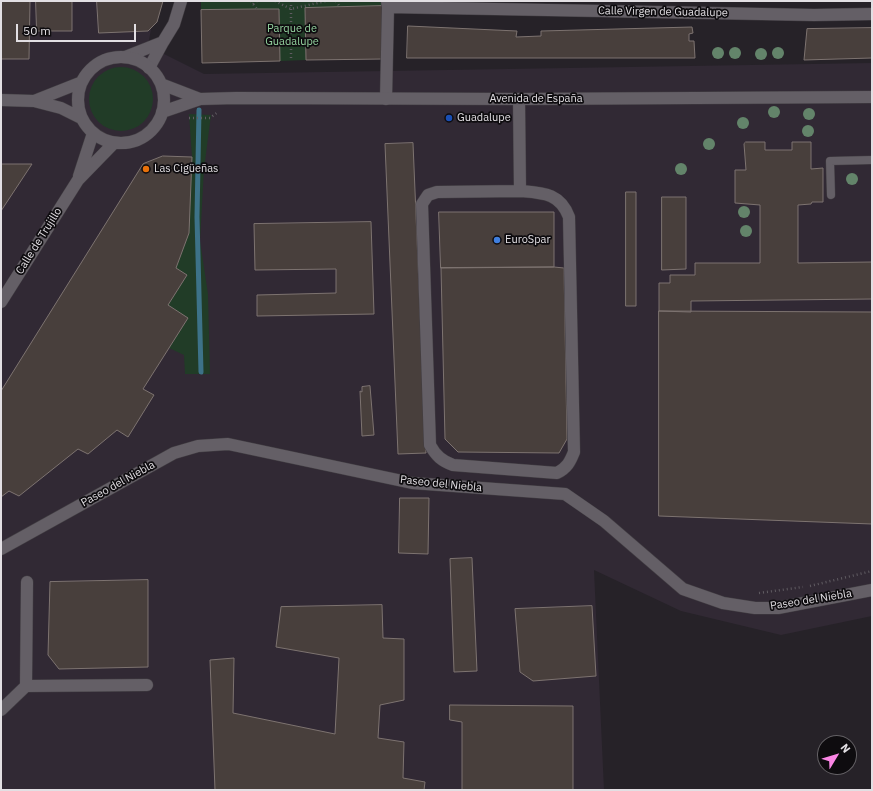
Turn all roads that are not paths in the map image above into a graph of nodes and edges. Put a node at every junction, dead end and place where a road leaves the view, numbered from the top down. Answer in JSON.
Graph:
{"nodes":[{"id":1,"x":181,"y":1,"type":"edge"},
{"id":2,"x":388,"y":4,"type":"edge"},
{"id":3,"x":872,"y":14,"type":"edge"},
{"id":4,"x":163,"y":42,"type":"junction"},
{"id":5,"x":125,"y":58,"type":"junction"},
{"id":6,"x":150,"y":68,"type":"junction"},
{"id":7,"x":82,"y":82,"type":"junction"},
{"id":8,"x":160,"y":84,"type":"junction"},
{"id":9,"x":872,"y":97,"type":"edge"},
{"id":10,"x":200,"y":99,"type":"junction"},
{"id":11,"x":386,"y":99,"type":"junction"},
{"id":12,"x":519,"y":99,"type":"junction"},
{"id":13,"x":1,"y":100,"type":"edge"},
{"id":14,"x":34,"y":101,"type":"junction"},
{"id":15,"x":162,"y":112,"type":"junction"},
{"id":16,"x":81,"y":118,"type":"junction"},
{"id":17,"x":93,"y":133,"type":"junction"},
{"id":18,"x":114,"y":143,"type":"junction"},
{"id":19,"x":872,"y":160,"type":"edge"},
{"id":20,"x":78,"y":180,"type":"junction"},
{"id":21,"x":520,"y":191,"type":"junction"},
{"id":22,"x":831,"y":195,"type":"dead end"},
{"id":23,"x":1,"y":302,"type":"edge"},
{"id":24,"x":1,"y":549,"type":"edge"},
{"id":25,"x":27,"y":582,"type":"dead end"},
{"id":26,"x":872,"y":590,"type":"edge"},
{"id":27,"x":146,"y":685,"type":"dead end"},
{"id":28,"x":26,"y":686,"type":"junction"},
{"id":29,"x":1,"y":710,"type":"edge"}],
"edges":[{"from":1,"to":4,"type":"street"},
{"from":2,"to":3,"type":"street","name":"Calle Virgen de Guadalupe"},
{"from":2,"to":11,"type":"street"},
{"from":4,"to":5,"type":"street"},
{"from":4,"to":6,"type":"street"},
{"from":5,"to":6,"type":"street"},
{"from":5,"to":7,"type":"street"},
{"from":6,"to":8,"type":"street"},
{"from":7,"to":14,"type":"street"},
{"from":7,"to":16,"type":"street"},
{"from":8,"to":10,"type":"street","name":"Avenida de España"},
{"from":8,"to":15,"type":"street"},
{"from":9,"to":12,"type":"street","name":"Avenida de España"},
{"from":10,"to":11,"type":"street","name":"Avenida de España"},
{"from":10,"to":15,"type":"street","name":"Avenida de España"},
{"from":11,"to":12,"type":"street","name":"Avenida de España"},
{"from":12,"to":21,"type":"street"},
{"from":13,"to":14,"type":"street"},
{"from":14,"to":16,"type":"street"},
{"from":15,"to":18,"type":"street"},
{"from":16,"to":17,"type":"street"},
{"from":17,"to":18,"type":"street"},
{"from":17,"to":20,"type":"street"},
{"from":18,"to":20,"type":"street"},
{"from":19,"to":22,"type":"lane"},
{"from":20,"to":23,"type":"street","name":"Calle de Trujillo"},
{"from":21,"to":21,"type":"street"},
{"from":24,"to":26,"type":"street","name":"Paseo del Niebla"},
{"from":25,"to":28,"type":"street"},
{"from":27,"to":28,"type":"street"},
{"from":28,"to":29,"type":"street"}]}
